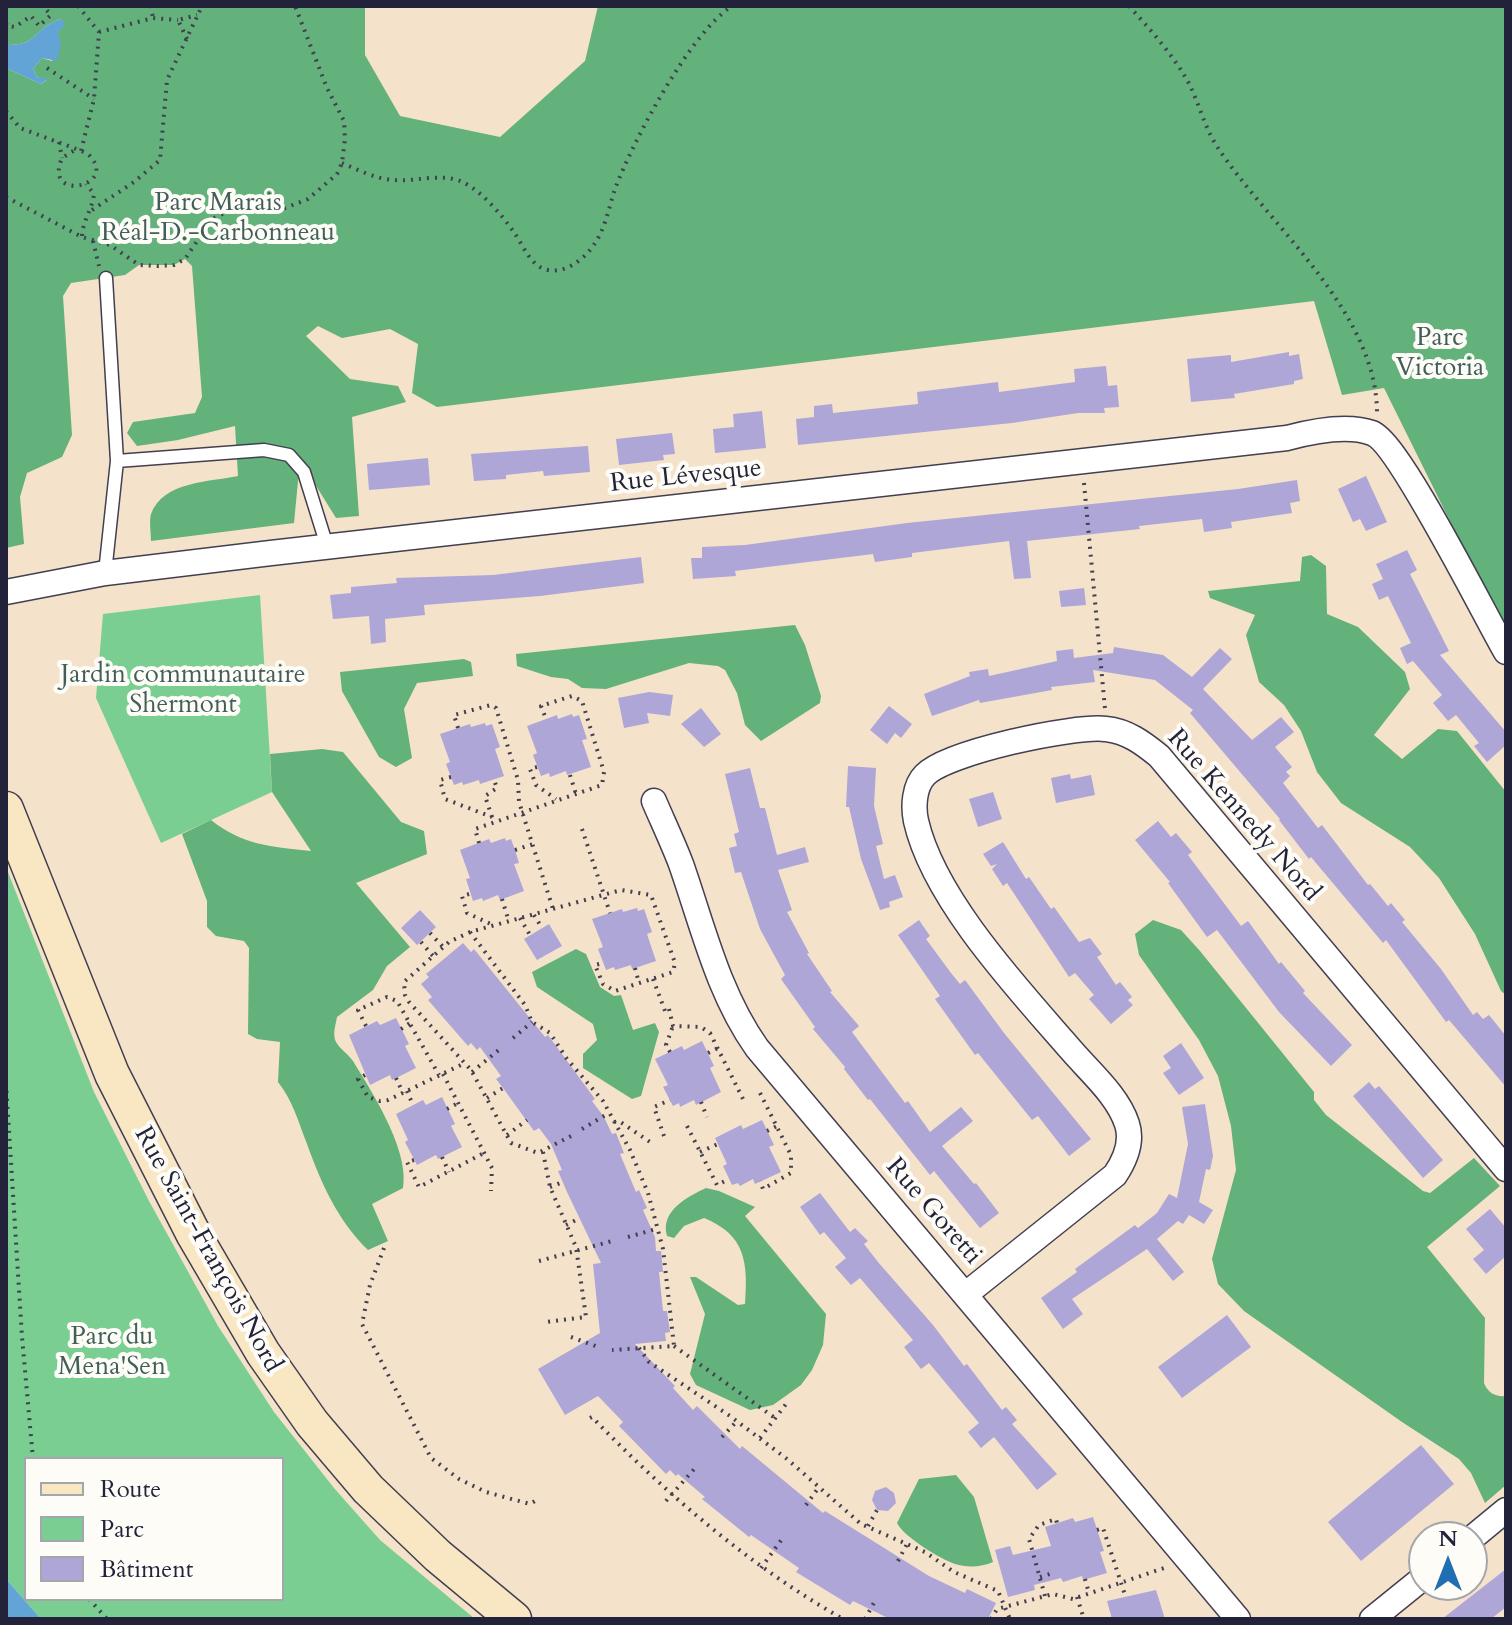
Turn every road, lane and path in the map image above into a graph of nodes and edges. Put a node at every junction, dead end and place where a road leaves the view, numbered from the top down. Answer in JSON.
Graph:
{"nodes":[{"id":1,"x":43,"y":6,"type":"edge"},
{"id":2,"x":78,"y":6,"type":"edge"},
{"id":3,"x":151,"y":6,"type":"edge"},
{"id":4,"x":202,"y":6,"type":"edge"},
{"id":5,"x":295,"y":6,"type":"edge"},
{"id":6,"x":732,"y":6,"type":"edge"},
{"id":7,"x":1129,"y":6,"type":"edge"},
{"id":8,"x":198,"y":15,"type":"junction"},
{"id":9,"x":153,"y":18,"type":"junction"},
{"id":10,"x":178,"y":20,"type":"junction"},
{"id":11,"x":6,"y":23,"type":"edge"},
{"id":12,"x":99,"y":32,"type":"junction"},
{"id":13,"x":187,"y":39,"type":"junction"},
{"id":14,"x":47,"y":68,"type":"dead end"},
{"id":15,"x":94,"y":99,"type":"junction"},
{"id":16,"x":7,"y":115,"type":"edge"},
{"id":17,"x":59,"y":142,"type":"junction"},
{"id":18,"x":78,"y":150,"type":"junction"},
{"id":19,"x":62,"y":158,"type":"junction"},
{"id":20,"x":342,"y":163,"type":"junction"},
{"id":21,"x":86,"y":184,"type":"junction"},
{"id":22,"x":6,"y":197,"type":"edge"},
{"id":23,"x":92,"y":210,"type":"junction"},
{"id":24,"x":82,"y":237,"type":"junction"},
{"id":25,"x":93,"y":241,"type":"junction"},
{"id":26,"x":106,"y":278,"type":"joint"},
{"id":27,"x":1373,"y":433,"type":"junction"},
{"id":28,"x":117,"y":461,"type":"junction"},
{"id":29,"x":1082,"y":461,"type":"junction"},
{"id":30,"x":327,"y":546,"type":"junction"},
{"id":31,"x":105,"y":573,"type":"junction"},
{"id":32,"x":6,"y":592,"type":"edge"},
{"id":33,"x":1506,"y":652,"type":"edge"},
{"id":34,"x":546,"y":719,"type":"dead end"},
{"id":35,"x":458,"y":728,"type":"dead end"},
{"id":36,"x":1106,"y":729,"type":"junction"},
{"id":37,"x":503,"y":731,"type":"junction"},
{"id":38,"x":495,"y":734,"type":"dead end"},
{"id":39,"x":537,"y":767,"type":"dead end"},
{"id":40,"x":570,"y":775,"type":"dead end"},
{"id":41,"x":451,"y":777,"type":"dead end"},
{"id":42,"x":494,"y":780,"type":"dead end"},
{"id":43,"x":576,"y":794,"type":"junction"},
{"id":44,"x":557,"y":800,"type":"junction"},
{"id":45,"x":654,"y":801,"type":"dead end"},
{"id":46,"x":6,"y":809,"type":"edge"},
{"id":47,"x":522,"y":812,"type":"junction"},
{"id":48,"x":493,"y":820,"type":"junction"},
{"id":49,"x":582,"y":829,"type":"dead end"},
{"id":50,"x":479,"y":843,"type":"dead end"},
{"id":51,"x":534,"y":844,"type":"junction"},
{"id":52,"x":515,"y":850,"type":"dead end"},
{"id":53,"x":469,"y":894,"type":"dead end"},
{"id":54,"x":604,"y":895,"type":"junction"},
{"id":55,"x":502,"y":899,"type":"dead end"},
{"id":56,"x":553,"y":909,"type":"junction"},
{"id":57,"x":610,"y":913,"type":"dead end"},
{"id":58,"x":534,"y":915,"type":"junction"},
{"id":59,"x":520,"y":918,"type":"junction"},
{"id":60,"x":509,"y":922,"type":"junction"},
{"id":61,"x":495,"y":926,"type":"junction"},
{"id":62,"x":542,"y":928,"type":"dead end"},
{"id":63,"x":470,"y":932,"type":"junction"},
{"id":64,"x":430,"y":933,"type":"dead end"},
{"id":65,"x":530,"y":935,"type":"dead end"},
{"id":66,"x":421,"y":942,"type":"dead end"},
{"id":67,"x":443,"y":947,"type":"junction"},
{"id":68,"x":433,"y":956,"type":"junction"},
{"id":69,"x":603,"y":963,"type":"dead end"},
{"id":70,"x":635,"y":968,"type":"dead end"},
{"id":71,"x":653,"y":979,"type":"junction"},
{"id":72,"x":639,"y":983,"type":"junction"},
{"id":73,"x":532,"y":1022,"type":"junction"},
{"id":74,"x":410,"y":1023,"type":"junction"},
{"id":75,"x":366,"y":1026,"type":"dead end"},
{"id":76,"x":673,"y":1026,"type":"junction"},
{"id":77,"x":401,"y":1029,"type":"dead end"},
{"id":78,"x":513,"y":1038,"type":"dead end"},
{"id":79,"x":718,"y":1048,"type":"junction"},
{"id":80,"x":500,"y":1049,"type":"dead end"},
{"id":81,"x":670,"y":1052,"type":"dead end"},
{"id":82,"x":708,"y":1053,"type":"dead end"},
{"id":83,"x":465,"y":1063,"type":"junction"},
{"id":84,"x":472,"y":1072,"type":"junction"},
{"id":85,"x":365,"y":1075,"type":"dead end"},
{"id":86,"x":441,"y":1075,"type":"junction"},
{"id":87,"x":396,"y":1078,"type":"dead end"},
{"id":88,"x":6,"y":1083,"type":"edge"},
{"id":89,"x":503,"y":1088,"type":"dead end"},
{"id":90,"x":405,"y":1092,"type":"junction"},
{"id":91,"x":760,"y":1093,"type":"dead end"},
{"id":92,"x":487,"y":1098,"type":"junction"},
{"id":93,"x":670,"y":1100,"type":"dead end"},
{"id":94,"x":744,"y":1101,"type":"dead end"},
{"id":95,"x":701,"y":1102,"type":"dead end"},
{"id":96,"x":458,"y":1103,"type":"junction"},
{"id":97,"x":413,"y":1105,"type":"dead end"},
{"id":98,"x":447,"y":1109,"type":"dead end"},
{"id":99,"x":609,"y":1113,"type":"junction"},
{"id":100,"x":707,"y":1117,"type":"dead end"},
{"id":101,"x":527,"y":1120,"type":"dead end"},
{"id":102,"x":614,"y":1122,"type":"junction"},
{"id":103,"x":687,"y":1126,"type":"dead end"},
{"id":104,"x":777,"y":1126,"type":"junction"},
{"id":105,"x":582,"y":1129,"type":"dead end"},
{"id":106,"x":767,"y":1131,"type":"dead end"},
{"id":107,"x":507,"y":1135,"type":"junction"},
{"id":108,"x":571,"y":1136,"type":"dead end"},
{"id":109,"x":664,"y":1136,"type":"dead end"},
{"id":110,"x":650,"y":1142,"type":"dead end"},
{"id":111,"x":718,"y":1144,"type":"dead end"},
{"id":112,"x":543,"y":1152,"type":"junction"},
{"id":113,"x":700,"y":1152,"type":"junction"},
{"id":114,"x":484,"y":1153,"type":"junction"},
{"id":115,"x":442,"y":1157,"type":"dead end"},
{"id":116,"x":414,"y":1160,"type":"dead end"},
{"id":117,"x":1506,"y":1169,"type":"edge"},
{"id":118,"x":449,"y":1172,"type":"junction"},
{"id":119,"x":729,"y":1179,"type":"dead end"},
{"id":120,"x":760,"y":1181,"type":"dead end"},
{"id":121,"x":563,"y":1182,"type":"dead end"},
{"id":122,"x":550,"y":1187,"type":"junction"},
{"id":123,"x":491,"y":1191,"type":"dead end"},
{"id":124,"x":578,"y":1219,"type":"dead end"},
{"id":125,"x":566,"y":1225,"type":"junction"},
{"id":126,"x":656,"y":1229,"type":"junction"},
{"id":127,"x":628,"y":1237,"type":"dead end"},
{"id":128,"x":612,"y":1241,"type":"dead end"},
{"id":129,"x":384,"y":1248,"type":"dead end"},
{"id":130,"x":577,"y":1251,"type":"junction"},
{"id":131,"x":539,"y":1261,"type":"dead end"},
{"id":132,"x":966,"y":1294,"type":"junction"},
{"id":133,"x":547,"y":1322,"type":"dead end"},
{"id":134,"x":571,"y":1337,"type":"dead end"},
{"id":135,"x":674,"y":1346,"type":"junction"},
{"id":136,"x":601,"y":1348,"type":"dead end"},
{"id":137,"x":639,"y":1348,"type":"junction"},
{"id":138,"x":612,"y":1350,"type":"dead end"},
{"id":139,"x":786,"y":1404,"type":"dead end"},
{"id":140,"x":590,"y":1418,"type":"dead end"},
{"id":141,"x":775,"y":1418,"type":"junction"},
{"id":142,"x":737,"y":1421,"type":"junction"},
{"id":143,"x":722,"y":1437,"type":"dead end"},
{"id":144,"x":760,"y":1438,"type":"junction"},
{"id":145,"x":33,"y":1457,"type":"edge"},
{"id":146,"x":696,"y":1467,"type":"dead end"},
{"id":147,"x":819,"y":1487,"type":"junction"},
{"id":148,"x":672,"y":1493,"type":"junction"},
{"id":149,"x":537,"y":1500,"type":"dead end"},
{"id":150,"x":666,"y":1501,"type":"dead end"},
{"id":151,"x":806,"y":1505,"type":"dead end"},
{"id":152,"x":877,"y":1510,"type":"dead end"},
{"id":153,"x":1506,"y":1510,"type":"edge"},
{"id":154,"x":1057,"y":1523,"type":"dead end"},
{"id":155,"x":1488,"y":1525,"type":"edge"},
{"id":156,"x":868,"y":1526,"type":"junction"},
{"id":157,"x":1097,"y":1530,"type":"dead end"},
{"id":158,"x":782,"y":1539,"type":"dead end"},
{"id":159,"x":907,"y":1544,"type":"junction"},
{"id":160,"x":1188,"y":1560,"type":"junction"},
{"id":161,"x":898,"y":1561,"type":"dead end"},
{"id":162,"x":761,"y":1568,"type":"junction"},
{"id":163,"x":1053,"y":1573,"type":"dead end"},
{"id":164,"x":1040,"y":1577,"type":"junction"},
{"id":165,"x":1085,"y":1579,"type":"dead end"},
{"id":166,"x":1121,"y":1583,"type":"junction"},
{"id":167,"x":1408,"y":1590,"type":"edge"},
{"id":168,"x":1089,"y":1593,"type":"junction"},
{"id":169,"x":1125,"y":1595,"type":"dead end"},
{"id":170,"x":1045,"y":1596,"type":"junction"},
{"id":171,"x":1077,"y":1597,"type":"junction"},
{"id":172,"x":876,"y":1599,"type":"dead end"},
{"id":173,"x":91,"y":1601,"type":"edge"},
{"id":174,"x":1006,"y":1607,"type":"junction"},
{"id":175,"x":107,"y":1619,"type":"edge"},
{"id":176,"x":514,"y":1619,"type":"edge"},
{"id":177,"x":843,"y":1619,"type":"edge"},
{"id":178,"x":865,"y":1619,"type":"edge"},
{"id":179,"x":991,"y":1619,"type":"edge"},
{"id":180,"x":1010,"y":1619,"type":"edge"},
{"id":181,"x":1084,"y":1619,"type":"edge"},
{"id":182,"x":1238,"y":1619,"type":"edge"},
{"id":183,"x":1372,"y":1619,"type":"edge"}],
"edges":[{"from":1,"to":11,"type":"path"},
{"from":2,"to":12,"type":"path"},
{"from":3,"to":9,"type":"path"},
{"from":4,"to":8,"type":"path"},
{"from":5,"to":20,"type":"path"},
{"from":6,"to":20,"type":"path"},
{"from":7,"to":27,"type":"path"},
{"from":8,"to":10,"type":"path"},
{"from":8,"to":13,"type":"path"},
{"from":9,"to":10,"type":"path"},
{"from":9,"to":12,"type":"path"},
{"from":10,"to":13,"type":"path"},
{"from":12,"to":15,"type":"path"},
{"from":13,"to":23,"type":"path"},
{"from":14,"to":15,"type":"path"},
{"from":15,"to":18,"type":"path"},
{"from":16,"to":17,"type":"path"},
{"from":17,"to":18,"type":"path"},
{"from":17,"to":19,"type":"path"},
{"from":18,"to":19,"type":"path"},
{"from":18,"to":21,"type":"path"},
{"from":19,"to":21,"type":"path"},
{"from":20,"to":25,"type":"path"},
{"from":21,"to":23,"type":"path"},
{"from":22,"to":24,"type":"path"},
{"from":23,"to":24,"type":"path"},
{"from":24,"to":25,"type":"path"},
{"from":25,"to":26,"type":"path"},
{"from":26,"to":28,"type":"lane"},
{"from":27,"to":29,"type":"street","name":"Rue Lévesque"},
{"from":27,"to":33,"type":"street"},
{"from":28,"to":30,"type":"lane"},
{"from":28,"to":31,"type":"lane"},
{"from":29,"to":30,"type":"street","name":"Rue Lévesque"},
{"from":29,"to":36,"type":"path"},
{"from":30,"to":31,"type":"street","name":"Rue Lévesque"},
{"from":31,"to":32,"type":"street","name":"Rue Lévesque"},
{"from":34,"to":43,"type":"path"},
{"from":35,"to":37,"type":"path"},
{"from":36,"to":117,"type":"street","name":"Rue Kennedy Nord"},
{"from":36,"to":132,"type":"street","name":"Rue Kennedy Nord"},
{"from":37,"to":38,"type":"path"},
{"from":37,"to":47,"type":"path"},
{"from":39,"to":44,"type":"path"},
{"from":40,"to":43,"type":"path"},
{"from":41,"to":48,"type":"path"},
{"from":42,"to":48,"type":"path"},
{"from":43,"to":44,"type":"path"},
{"from":44,"to":47,"type":"path"},
{"from":45,"to":132,"type":"street","name":"Rue Goretti"},
{"from":46,"to":176,"type":"street","name":"Rue Saint-François Nord"},
{"from":47,"to":48,"type":"path"},
{"from":47,"to":51,"type":"path"},
{"from":48,"to":50,"type":"path"},
{"from":49,"to":54,"type":"path"},
{"from":51,"to":52,"type":"path"},
{"from":51,"to":56,"type":"path"},
{"from":53,"to":61,"type":"path"},
{"from":54,"to":56,"type":"path"},
{"from":54,"to":57,"type":"path"},
{"from":54,"to":71,"type":"path"},
{"from":55,"to":60,"type":"path"},
{"from":56,"to":58,"type":"path"},
{"from":58,"to":59,"type":"path"},
{"from":58,"to":62,"type":"path"},
{"from":59,"to":60,"type":"path"},
{"from":59,"to":65,"type":"path"},
{"from":60,"to":61,"type":"path"},
{"from":61,"to":63,"type":"path"},
{"from":63,"to":67,"type":"path"},
{"from":63,"to":73,"type":"path"},
{"from":64,"to":67,"type":"path"},
{"from":66,"to":68,"type":"path"},
{"from":67,"to":68,"type":"path"},
{"from":68,"to":83,"type":"path"},
{"from":69,"to":72,"type":"path"},
{"from":70,"to":72,"type":"path"},
{"from":71,"to":72,"type":"path"},
{"from":71,"to":76,"type":"path"},
{"from":73,"to":78,"type":"path"},
{"from":73,"to":99,"type":"path"},
{"from":74,"to":75,"type":"path"},
{"from":74,"to":77,"type":"path"},
{"from":74,"to":86,"type":"path"},
{"from":76,"to":79,"type":"path"},
{"from":76,"to":81,"type":"path"},
{"from":79,"to":82,"type":"path"},
{"from":79,"to":94,"type":"path"},
{"from":80,"to":84,"type":"path"},
{"from":83,"to":84,"type":"path"},
{"from":83,"to":86,"type":"path"},
{"from":84,"to":92,"type":"path"},
{"from":85,"to":90,"type":"path"},
{"from":86,"to":90,"type":"path"},
{"from":86,"to":96,"type":"path"},
{"from":87,"to":90,"type":"path"},
{"from":88,"to":145,"type":"path"},
{"from":89,"to":92,"type":"path"},
{"from":90,"to":97,"type":"path"},
{"from":91,"to":104,"type":"path"},
{"from":92,"to":107,"type":"path"},
{"from":93,"to":109,"type":"path"},
{"from":95,"to":100,"type":"path"},
{"from":96,"to":98,"type":"path"},
{"from":96,"to":114,"type":"path"},
{"from":99,"to":102,"type":"path"},
{"from":99,"to":105,"type":"path"},
{"from":101,"to":107,"type":"path"},
{"from":102,"to":110,"type":"path"},
{"from":102,"to":126,"type":"path"},
{"from":103,"to":113,"type":"path"},
{"from":104,"to":106,"type":"path"},
{"from":104,"to":120,"type":"path"},
{"from":107,"to":112,"type":"path"},
{"from":108,"to":112,"type":"path"},
{"from":111,"to":113,"type":"path"},
{"from":112,"to":122,"type":"path"},
{"from":113,"to":119,"type":"path"},
{"from":114,"to":118,"type":"path"},
{"from":114,"to":123,"type":"path"},
{"from":115,"to":118,"type":"path"},
{"from":116,"to":118,"type":"path"},
{"from":121,"to":122,"type":"path"},
{"from":122,"to":125,"type":"path"},
{"from":124,"to":125,"type":"path"},
{"from":125,"to":130,"type":"path"},
{"from":126,"to":127,"type":"path"},
{"from":126,"to":135,"type":"path"},
{"from":128,"to":130,"type":"path"},
{"from":129,"to":149,"type":"path"},
{"from":130,"to":131,"type":"path"},
{"from":130,"to":133,"type":"path"},
{"from":132,"to":160,"type":"street","name":"Rue Goretti"},
{"from":134,"to":136,"type":"path"},
{"from":135,"to":137,"type":"path"},
{"from":135,"to":141,"type":"path"},
{"from":137,"to":138,"type":"path"},
{"from":137,"to":142,"type":"path"},
{"from":139,"to":141,"type":"path"},
{"from":140,"to":148,"type":"path"},
{"from":141,"to":144,"type":"path"},
{"from":142,"to":143,"type":"path"},
{"from":142,"to":144,"type":"path"},
{"from":144,"to":147,"type":"path"},
{"from":146,"to":148,"type":"path"},
{"from":147,"to":151,"type":"path"},
{"from":147,"to":156,"type":"path"},
{"from":148,"to":150,"type":"path"},
{"from":148,"to":162,"type":"path"},
{"from":152,"to":156,"type":"path"},
{"from":153,"to":155,"type":"street"},
{"from":154,"to":164,"type":"path"},
{"from":156,"to":159,"type":"path"},
{"from":157,"to":166,"type":"path"},
{"from":158,"to":162,"type":"path"},
{"from":159,"to":161,"type":"path"},
{"from":159,"to":174,"type":"path"},
{"from":160,"to":166,"type":"path"},
{"from":160,"to":182,"type":"street","name":"Rue Goretti"},
{"from":162,"to":177,"type":"path"},
{"from":163,"to":164,"type":"path"},
{"from":164,"to":170,"type":"path"},
{"from":165,"to":168,"type":"path"},
{"from":166,"to":168,"type":"path"},
{"from":166,"to":169,"type":"path"},
{"from":167,"to":183,"type":"street"},
{"from":168,"to":171,"type":"path"},
{"from":170,"to":171,"type":"path"},
{"from":170,"to":174,"type":"path"},
{"from":171,"to":181,"type":"path"},
{"from":172,"to":178,"type":"path"},
{"from":173,"to":175,"type":"path"},
{"from":174,"to":179,"type":"path"},
{"from":174,"to":180,"type":"path"}]}
